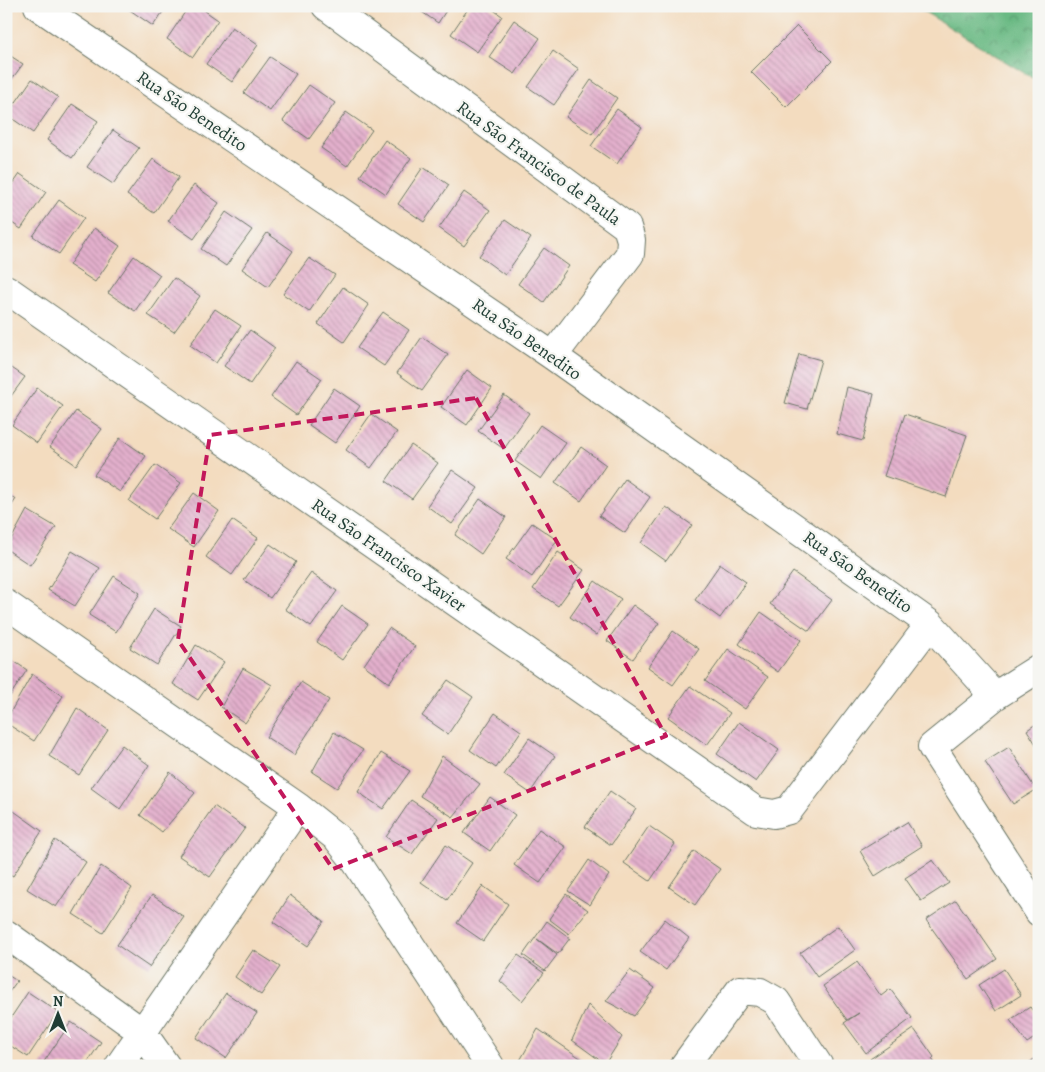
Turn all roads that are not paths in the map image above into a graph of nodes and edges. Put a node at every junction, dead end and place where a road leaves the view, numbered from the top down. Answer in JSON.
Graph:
{"nodes":[{"id":1,"x":38,"y":6,"type":"edge"},
{"id":2,"x":326,"y":6,"type":"edge"},
{"id":3,"x":6,"y":288,"type":"edge"},
{"id":4,"x":552,"y":356,"type":"junction"},
{"id":5,"x":6,"y":604,"type":"edge"},
{"id":6,"x":930,"y":624,"type":"junction"},
{"id":7,"x":1039,"y":668,"type":"edge"},
{"id":8,"x":995,"y":696,"type":"junction"},
{"id":9,"x":298,"y":807,"type":"junction"},
{"id":10,"x":1039,"y":912,"type":"edge"},
{"id":11,"x":6,"y":934,"type":"edge"},
{"id":12,"x":142,"y":1032,"type":"junction"},
{"id":13,"x":119,"y":1066,"type":"edge"},
{"id":14,"x":166,"y":1066,"type":"edge"},
{"id":15,"x":490,"y":1066,"type":"edge"},
{"id":16,"x":684,"y":1066,"type":"edge"},
{"id":17,"x":819,"y":1066,"type":"edge"}],
"edges":[{"from":1,"to":4,"type":"street","name":"Rua São Benedito"},
{"from":2,"to":4,"type":"street","name":"Rua São Francisco de Paula"},
{"from":3,"to":6,"type":"street","name":"Rua São Francisco Xavier"},
{"from":4,"to":6,"type":"street","name":"Rua São Benedito"},
{"from":5,"to":9,"type":"street"},
{"from":6,"to":8,"type":"street","name":"Rua São Benedito"},
{"from":7,"to":8,"type":"street"},
{"from":8,"to":10,"type":"street"},
{"from":9,"to":12,"type":"street"},
{"from":9,"to":15,"type":"street"},
{"from":11,"to":12,"type":"street"},
{"from":12,"to":13,"type":"street"},
{"from":12,"to":14,"type":"street"},
{"from":16,"to":17,"type":"street"}]}
